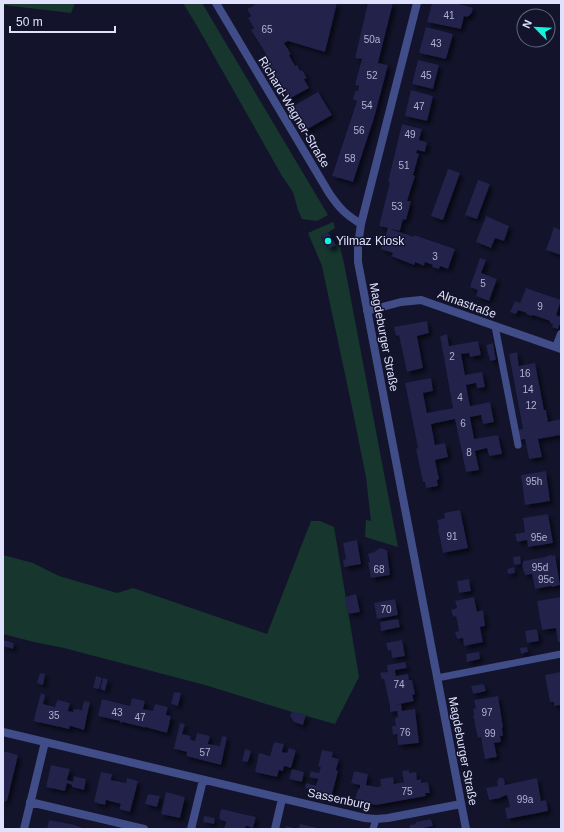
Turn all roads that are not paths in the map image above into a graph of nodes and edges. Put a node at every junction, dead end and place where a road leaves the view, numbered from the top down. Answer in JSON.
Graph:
{"nodes":[{"id":1,"x":216,"y":3,"type":"edge"},
{"id":2,"x":417,"y":3,"type":"edge"},
{"id":3,"x":362,"y":224,"type":"junction"},
{"id":4,"x":367,"y":311,"type":"junction"},
{"id":5,"x":495,"y":326,"type":"junction"},
{"id":6,"x":561,"y":334,"type":"edge"},
{"id":7,"x":559,"y":348,"type":"edge"},
{"id":8,"x":518,"y":445,"type":"dead end"},
{"id":9,"x":561,"y":654,"type":"edge"},
{"id":10,"x":437,"y":678,"type":"junction"},
{"id":11,"x":3,"y":732,"type":"edge"},
{"id":12,"x":45,"y":742,"type":"junction"},
{"id":13,"x":203,"y":780,"type":"junction"},
{"id":14,"x":282,"y":799,"type":"junction"},
{"id":15,"x":30,"y":802,"type":"junction"},
{"id":16,"x":461,"y":804,"type":"junction"},
{"id":17,"x":376,"y":819,"type":"junction"},
{"id":18,"x":109,"y":820,"type":"junction"},
{"id":19,"x":24,"y":829,"type":"edge"},
{"id":20,"x":107,"y":829,"type":"edge"},
{"id":21,"x":144,"y":829,"type":"edge"},
{"id":22,"x":191,"y":829,"type":"edge"},
{"id":23,"x":275,"y":829,"type":"edge"},
{"id":24,"x":374,"y":829,"type":"edge"},
{"id":25,"x":466,"y":829,"type":"edge"}],
"edges":[{"from":1,"to":3,"type":"street","name":"Richard-Wagner-Straße"},
{"from":2,"to":3,"type":"street","name":"Magdeburger Straße"},
{"from":3,"to":4,"type":"street","name":"Magdeburger Straße"},
{"from":4,"to":5,"type":"street","name":"Almastraße"},
{"from":4,"to":10,"type":"street","name":"Magdeburger Straße"},
{"from":5,"to":7,"type":"street","name":"Almastraße"},
{"from":5,"to":8,"type":"lane"},
{"from":6,"to":7,"type":"street","name":"Almastraße"},
{"from":9,"to":10,"type":"lane"},
{"from":10,"to":16,"type":"street","name":"Magdeburger Straße"},
{"from":11,"to":12,"type":"street","name":"Sassenburg"},
{"from":12,"to":13,"type":"street","name":"Sassenburg"},
{"from":12,"to":15,"type":"street"},
{"from":13,"to":14,"type":"street","name":"Sassenburg"},
{"from":13,"to":22,"type":"street"},
{"from":14,"to":17,"type":"street","name":"Sassenburg"},
{"from":14,"to":23,"type":"street"},
{"from":15,"to":18,"type":"street"},
{"from":15,"to":19,"type":"street"},
{"from":16,"to":17,"type":"street","name":"Sassenburg"},
{"from":16,"to":25,"type":"street","name":"Magdeburger Straße"},
{"from":17,"to":24,"type":"lane"},
{"from":18,"to":20,"type":"street"},
{"from":18,"to":21,"type":"street"}]}
